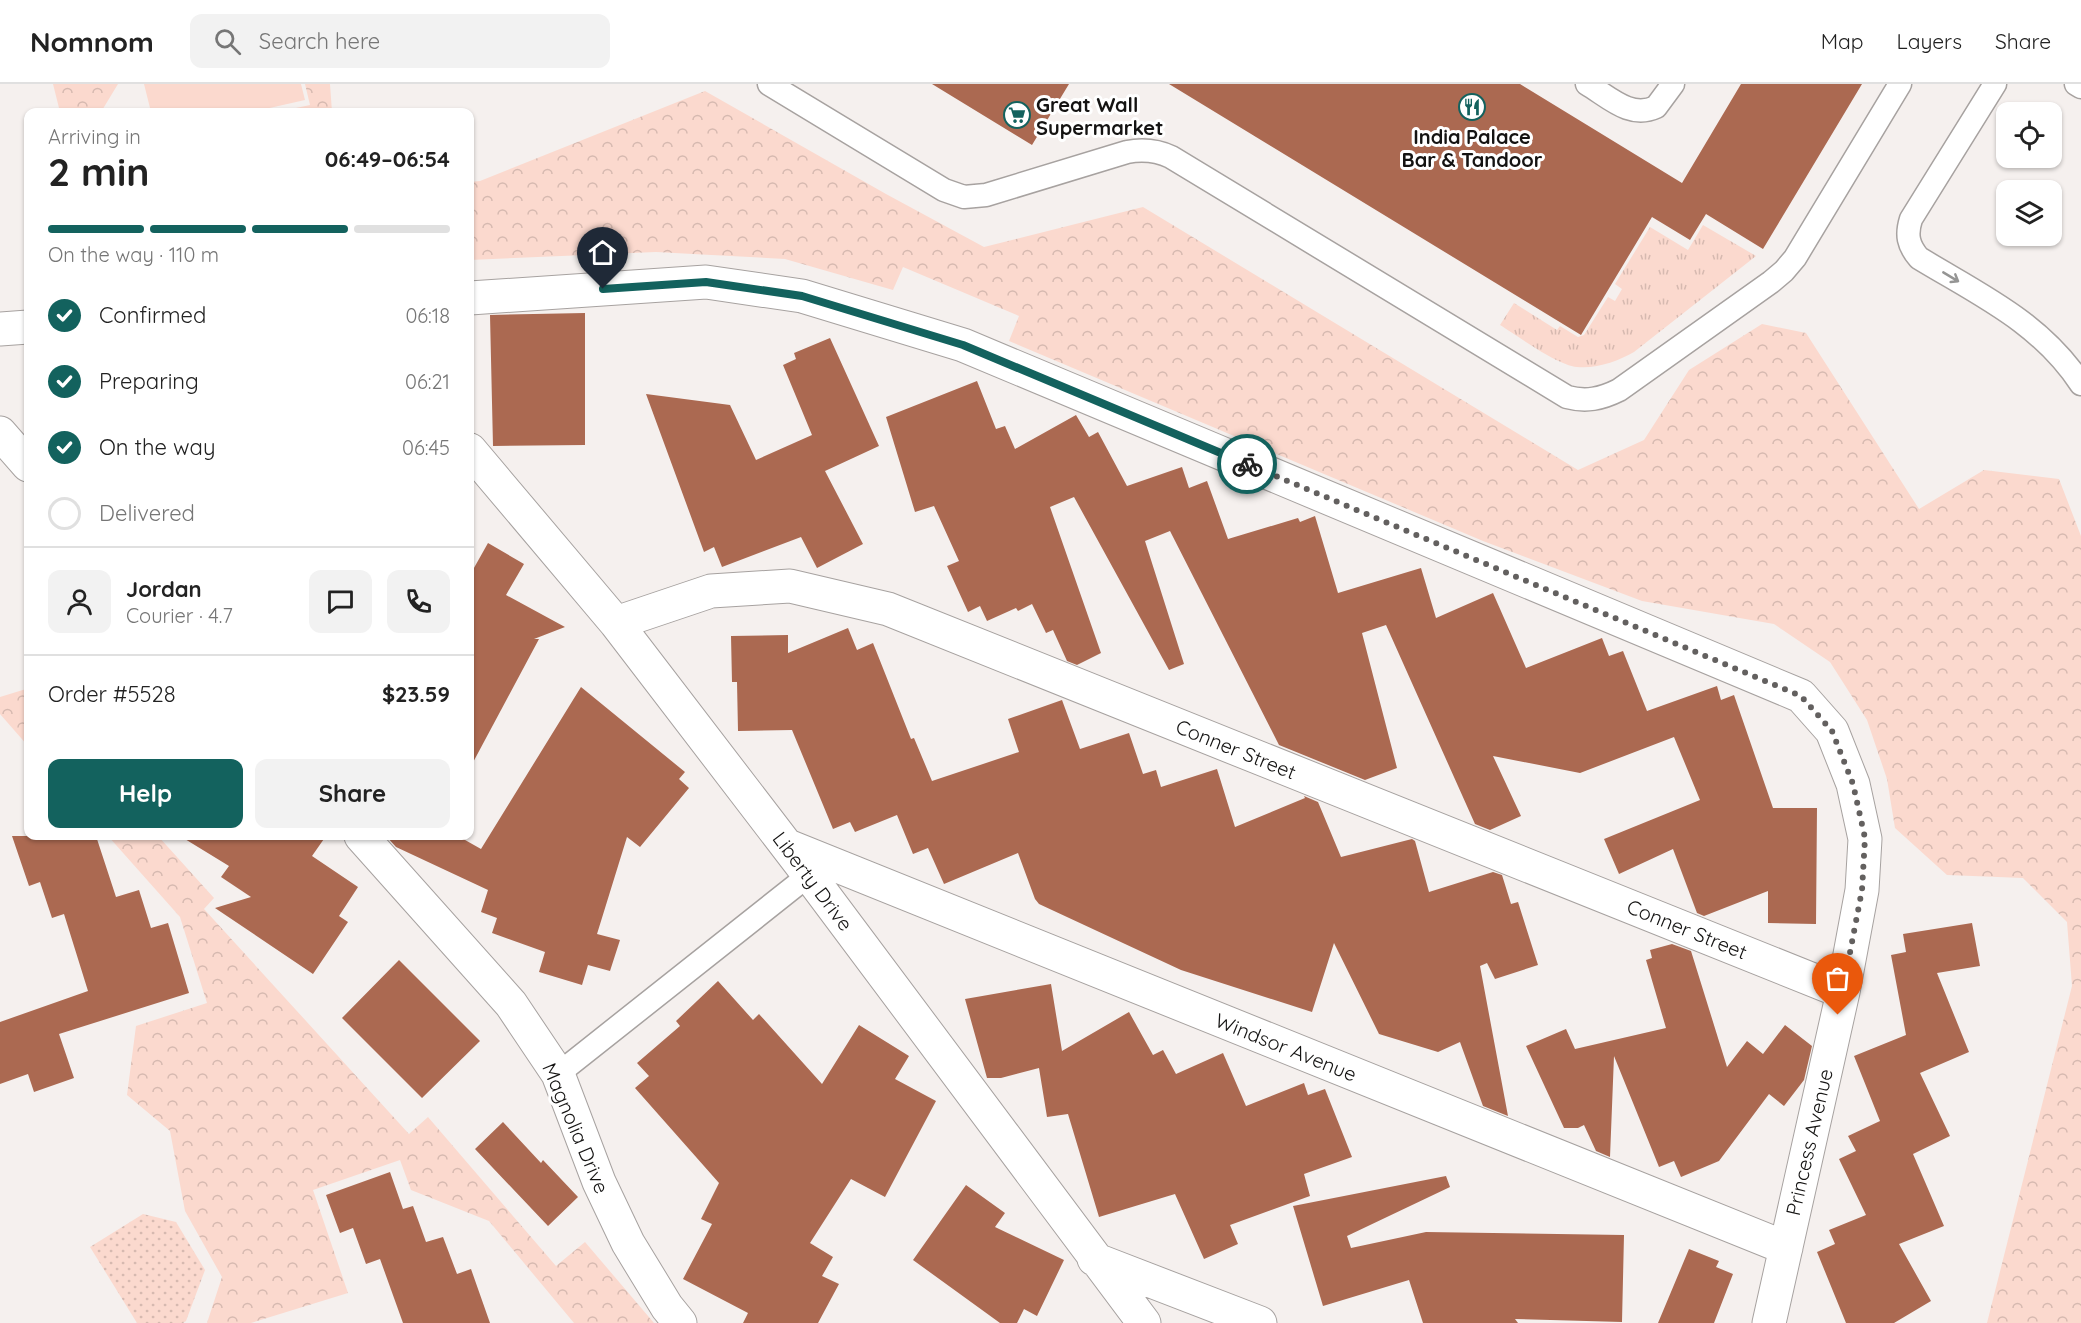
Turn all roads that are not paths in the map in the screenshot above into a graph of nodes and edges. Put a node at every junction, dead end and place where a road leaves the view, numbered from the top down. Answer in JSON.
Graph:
{"nodes":[{"id":1,"x":769,"y":84,"type":"edge"},
{"id":2,"x":1587,"y":84,"type":"edge"},
{"id":3,"x":1673,"y":84,"type":"edge"},
{"id":4,"x":1900,"y":84,"type":"edge"},
{"id":5,"x":1995,"y":84,"type":"edge"},
{"id":6,"x":2076,"y":84,"type":"edge"},
{"id":7,"x":2081,"y":87,"type":"edge"},
{"id":8,"x":474,"y":298,"type":"edge"},
{"id":9,"x":24,"y":327,"type":"edge"},
{"id":10,"x":0,"y":329,"type":"edge"},
{"id":11,"x":2081,"y":384,"type":"edge"},
{"id":12,"x":0,"y":433,"type":"edge"},
{"id":13,"x":474,"y":455,"type":"edge"},
{"id":14,"x":24,"y":460,"type":"edge"},
{"id":15,"x":616,"y":623,"type":"junction"},
{"id":16,"x":365,"y":840,"type":"edge"},
{"id":17,"x":786,"y":845,"type":"junction"},
{"id":18,"x":808,"y":874,"type":"junction"},
{"id":19,"x":1843,"y":992,"type":"junction"},
{"id":20,"x":558,"y":1074,"type":"junction"},
{"id":21,"x":1786,"y":1248,"type":"junction"},
{"id":22,"x":1094,"y":1259,"type":"junction"},
{"id":23,"x":680,"y":1323,"type":"edge"},
{"id":24,"x":1144,"y":1323,"type":"edge"},
{"id":25,"x":1260,"y":1323,"type":"edge"},
{"id":26,"x":1769,"y":1323,"type":"edge"}],
"edges":[{"from":1,"to":4,"type":"lane"},
{"from":2,"to":3,"type":"lane"},
{"from":5,"to":11,"type":"lane","one_way":true},
{"from":6,"to":7,"type":"lane"},
{"from":8,"to":19,"type":"street","name":"Princess Avenue"},
{"from":9,"to":10,"type":"street"},
{"from":12,"to":14,"type":"street"},
{"from":13,"to":15,"type":"street","name":"Liberty Drive"},
{"from":15,"to":17,"type":"street","name":"Liberty Drive"},
{"from":15,"to":19,"type":"street","name":"Conner Street"},
{"from":16,"to":20,"type":"street","name":"Magnolia Drive"},
{"from":17,"to":18,"type":"street","name":"Liberty Drive"},
{"from":17,"to":21,"type":"street","name":"Windsor Avenue"},
{"from":18,"to":20,"type":"lane"},
{"from":18,"to":22,"type":"street","name":"Liberty Drive"},
{"from":19,"to":21,"type":"street","name":"Princess Avenue"},
{"from":20,"to":23,"type":"street","name":"Magnolia Drive"},
{"from":21,"to":26,"type":"street","name":"Princess Avenue"},
{"from":22,"to":24,"type":"street","name":"Liberty Drive"},
{"from":22,"to":25,"type":"street"}]}
